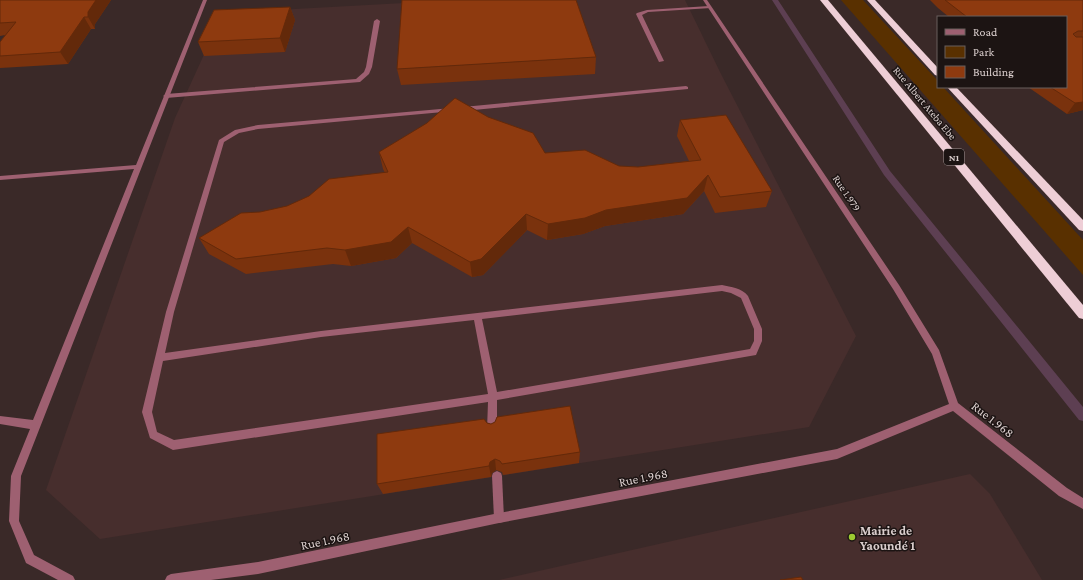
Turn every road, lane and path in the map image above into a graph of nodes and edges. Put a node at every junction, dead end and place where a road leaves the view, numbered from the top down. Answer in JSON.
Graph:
{"nodes":[{"id":1,"x":205,"y":0,"type":"edge"},
{"id":2,"x":705,"y":0,"type":"edge"},
{"id":3,"x":824,"y":0,"type":"edge"},
{"id":4,"x":871,"y":0,"type":"edge"},
{"id":5,"x":710,"y":7,"type":"junction"},
{"id":6,"x":377,"y":21,"type":"dead end"},
{"id":7,"x":661,"y":61,"type":"dead end"},
{"id":8,"x":937,"y":72,"type":"edge"},
{"id":9,"x":686,"y":88,"type":"dead end"},
{"id":10,"x":952,"y":88,"type":"edge"},
{"id":11,"x":166,"y":96,"type":"junction"},
{"id":12,"x":138,"y":167,"type":"junction"},
{"id":13,"x":0,"y":178,"type":"edge"},
{"id":14,"x":1083,"y":227,"type":"edge"},
{"id":15,"x":1083,"y":314,"type":"edge"},
{"id":16,"x":477,"y":316,"type":"junction"},
{"id":17,"x":159,"y":358,"type":"junction"},
{"id":18,"x":493,"y":397,"type":"junction"},
{"id":19,"x":954,"y":406,"type":"junction"},
{"id":20,"x":0,"y":420,"type":"edge"},
{"id":21,"x":36,"y":425,"type":"junction"},
{"id":22,"x":492,"y":430,"type":"edge"},
{"id":23,"x":497,"y":476,"type":"edge"},
{"id":24,"x":1083,"y":504,"type":"edge"},
{"id":25,"x":500,"y":518,"type":"junction"},
{"id":26,"x":69,"y":580,"type":"edge"},
{"id":27,"x":171,"y":580,"type":"edge"}],
"edges":[{"from":1,"to":11,"type":"street"},
{"from":2,"to":5,"type":"street","name":"Rue 1.979"},
{"from":3,"to":15,"type":"highway","name":"Rue Albert Ateba Ebe","number":"N1"},
{"from":4,"to":8,"type":"highway"},
{"from":5,"to":7,"type":"street"},
{"from":5,"to":19,"type":"street","name":"Rue 1.979"},
{"from":6,"to":11,"type":"street"},
{"from":9,"to":17,"type":"street"},
{"from":10,"to":14,"type":"highway"},
{"from":11,"to":12,"type":"street"},
{"from":12,"to":13,"type":"street"},
{"from":12,"to":21,"type":"street"},
{"from":16,"to":17,"type":"street"},
{"from":16,"to":18,"type":"street"},
{"from":16,"to":18,"type":"street"},
{"from":17,"to":18,"type":"street"},
{"from":18,"to":22,"type":"street"},
{"from":19,"to":24,"type":"street","name":"Rue 1.968"},
{"from":19,"to":25,"type":"street","name":"Rue 1.968"},
{"from":20,"to":21,"type":"street"},
{"from":21,"to":26,"type":"street"},
{"from":23,"to":25,"type":"street"},
{"from":25,"to":27,"type":"street","name":"Rue 1.968"}]}
